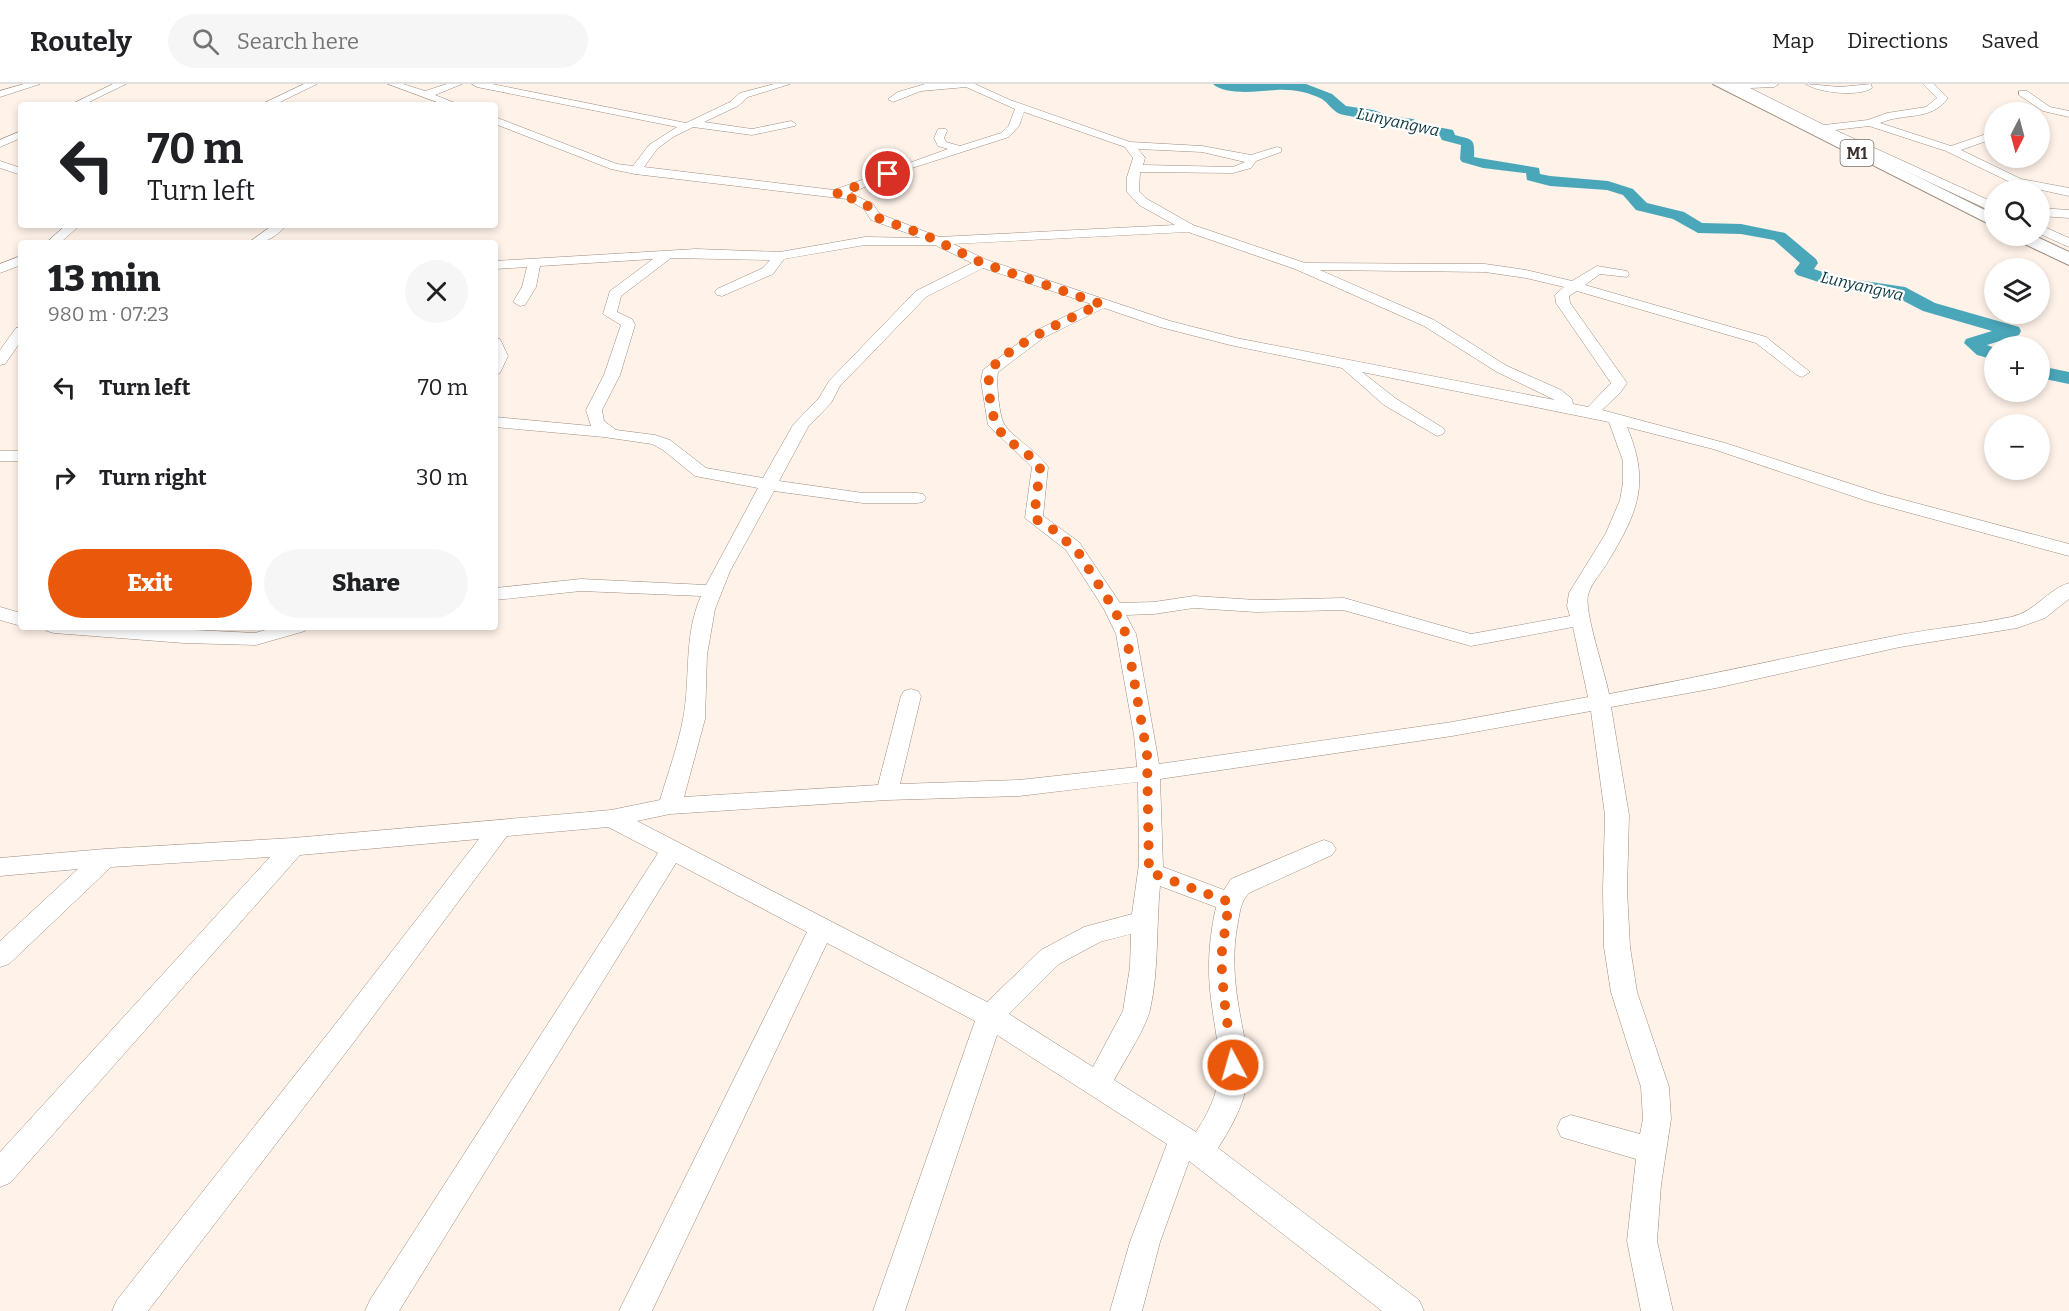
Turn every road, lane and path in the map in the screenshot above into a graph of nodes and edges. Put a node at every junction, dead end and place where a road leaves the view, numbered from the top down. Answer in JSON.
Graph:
{"nodes":[{"id":1,"x":35,"y":84,"type":"edge"},
{"id":2,"x":121,"y":84,"type":"edge"},
{"id":3,"x":312,"y":84,"type":"edge"},
{"id":4,"x":457,"y":84,"type":"edge"},
{"id":5,"x":477,"y":84,"type":"edge"},
{"id":6,"x":784,"y":84,"type":"edge"},
{"id":7,"x":912,"y":84,"type":"edge"},
{"id":8,"x":967,"y":84,"type":"edge"},
{"id":9,"x":1774,"y":84,"type":"edge"},
{"id":10,"x":1811,"y":84,"type":"edge"},
{"id":11,"x":1866,"y":84,"type":"edge"},
{"id":12,"x":1928,"y":84,"type":"edge"},
{"id":13,"x":399,"y":85,"type":"edge"},
{"id":14,"x":933,"y":85,"type":"edge"},
{"id":15,"x":1730,"y":85,"type":"edge"},
{"id":16,"x":2023,"y":93,"type":"dead end"},
{"id":17,"x":0,"y":94,"type":"edge"},
{"id":18,"x":427,"y":94,"type":"junction"},
{"id":19,"x":894,"y":99,"type":"dead end"},
{"id":20,"x":82,"y":102,"type":"edge"},
{"id":21,"x":272,"y":102,"type":"edge"},
{"id":22,"x":442,"y":102,"type":"edge"},
{"id":23,"x":2031,"y":102,"type":"edge"},
{"id":24,"x":1021,"y":107,"type":"junction"},
{"id":25,"x":2069,"y":115,"type":"edge"},
{"id":26,"x":2050,"y":116,"type":"edge"},
{"id":27,"x":498,"y":121,"type":"edge"},
{"id":28,"x":1870,"y":123,"type":"junction"},
{"id":29,"x":791,"y":124,"type":"dead end"},
{"id":30,"x":689,"y":125,"type":"junction"},
{"id":31,"x":1818,"y":129,"type":"junction"},
{"id":32,"x":942,"y":131,"type":"dead end"},
{"id":33,"x":18,"y":135,"type":"edge"},
{"id":34,"x":1984,"y":138,"type":"edge"},
{"id":35,"x":0,"y":144,"type":"edge"},
{"id":36,"x":1129,"y":145,"type":"junction"},
{"id":37,"x":1950,"y":149,"type":"junction"},
{"id":38,"x":962,"y":150,"type":"junction"},
{"id":39,"x":1277,"y":150,"type":"dead end"},
{"id":40,"x":1250,"y":159,"type":"junction"},
{"id":41,"x":0,"y":164,"type":"edge"},
{"id":42,"x":1136,"y":168,"type":"junction"},
{"id":43,"x":18,"y":171,"type":"edge"},
{"id":44,"x":635,"y":171,"type":"junction"},
{"id":45,"x":2069,"y":192,"type":"edge"},
{"id":46,"x":836,"y":194,"type":"junction"},
{"id":47,"x":1984,"y":211,"type":"edge"},
{"id":48,"x":2050,"y":213,"type":"edge"},
{"id":49,"x":2068,"y":214,"type":"edge"},
{"id":50,"x":875,"y":217,"type":"junction"},
{"id":51,"x":70,"y":228,"type":"edge"},
{"id":52,"x":277,"y":228,"type":"edge"},
{"id":53,"x":1189,"y":228,"type":"junction"},
{"id":54,"x":2050,"y":234,"type":"edge"},
{"id":55,"x":56,"y":240,"type":"edge"},
{"id":56,"x":259,"y":240,"type":"edge"},
{"id":57,"x":936,"y":240,"type":"junction"},
{"id":58,"x":865,"y":241,"type":"junction"},
{"id":59,"x":2069,"y":243,"type":"edge"},
{"id":60,"x":2042,"y":246,"type":"edge"},
{"id":61,"x":669,"y":254,"type":"junction"},
{"id":62,"x":780,"y":256,"type":"junction"},
{"id":63,"x":2069,"y":259,"type":"edge"},
{"id":64,"x":18,"y":261,"type":"edge"},
{"id":65,"x":534,"y":263,"type":"junction"},
{"id":66,"x":982,"y":263,"type":"junction"},
{"id":67,"x":499,"y":266,"type":"edge"},
{"id":68,"x":1300,"y":266,"type":"junction"},
{"id":69,"x":0,"y":269,"type":"edge"},
{"id":70,"x":1622,"y":274,"type":"dead end"},
{"id":71,"x":1575,"y":286,"type":"junction"},
{"id":72,"x":722,"y":292,"type":"dead end"},
{"id":73,"x":520,"y":302,"type":"dead end"},
{"id":74,"x":1101,"y":304,"type":"junction"},
{"id":75,"x":18,"y":335,"type":"edge"},
{"id":76,"x":498,"y":349,"type":"edge"},
{"id":77,"x":0,"y":361,"type":"edge"},
{"id":78,"x":498,"y":363,"type":"edge"},
{"id":79,"x":1347,"y":364,"type":"junction"},
{"id":80,"x":1802,"y":372,"type":"dead end"},
{"id":81,"x":1569,"y":407,"type":"junction"},
{"id":82,"x":1591,"y":412,"type":"junction"},
{"id":83,"x":1616,"y":419,"type":"junction"},
{"id":84,"x":498,"y":422,"type":"edge"},
{"id":85,"x":1437,"y":431,"type":"dead end"},
{"id":86,"x":605,"y":432,"type":"junction"},
{"id":87,"x":0,"y":456,"type":"edge"},
{"id":88,"x":18,"y":456,"type":"edge"},
{"id":89,"x":770,"y":485,"type":"junction"},
{"id":90,"x":918,"y":498,"type":"dead end"},
{"id":91,"x":2069,"y":550,"type":"edge"},
{"id":92,"x":2069,"y":589,"type":"edge"},
{"id":93,"x":713,"y":591,"type":"junction"},
{"id":94,"x":498,"y":594,"type":"edge"},
{"id":95,"x":1114,"y":609,"type":"junction"},
{"id":96,"x":0,"y":614,"type":"edge"},
{"id":97,"x":18,"y":619,"type":"edge"},
{"id":98,"x":1581,"y":620,"type":"junction"},
{"id":99,"x":79,"y":630,"type":"edge"},
{"id":100,"x":290,"y":630,"type":"edge"},
{"id":101,"x":236,"y":633,"type":"edge"},
{"id":102,"x":911,"y":696,"type":"dead end"},
{"id":103,"x":1600,"y":703,"type":"junction"},
{"id":104,"x":1149,"y":772,"type":"junction"},
{"id":105,"x":887,"y":792,"type":"junction"},
{"id":106,"x":670,"y":806,"type":"junction"},
{"id":107,"x":611,"y":818,"type":"junction"},
{"id":108,"x":500,"y":828,"type":"junction"},
{"id":109,"x":293,"y":847,"type":"junction"},
{"id":110,"x":1324,"y":849,"type":"dead end"},
{"id":111,"x":672,"y":850,"type":"junction"},
{"id":112,"x":105,"y":858,"type":"junction"},
{"id":113,"x":0,"y":867,"type":"edge"},
{"id":114,"x":1149,"y":872,"type":"junction"},
{"id":115,"x":1229,"y":902,"type":"junction"},
{"id":116,"x":1144,"y":921,"type":"junction"},
{"id":117,"x":822,"y":927,"type":"junction"},
{"id":118,"x":0,"y":957,"type":"edge"},
{"id":119,"x":990,"y":1016,"type":"junction"},
{"id":120,"x":1098,"y":1084,"type":"junction"},
{"id":121,"x":1571,"y":1128,"type":"dead end"},
{"id":122,"x":1191,"y":1145,"type":"junction"},
{"id":123,"x":1652,"y":1150,"type":"junction"},
{"id":124,"x":0,"y":1173,"type":"edge"},
{"id":125,"x":1398,"y":1307,"type":"edge"},
{"id":126,"x":128,"y":1311,"type":"edge"},
{"id":127,"x":381,"y":1311,"type":"edge"},
{"id":128,"x":634,"y":1311,"type":"edge"},
{"id":129,"x":889,"y":1311,"type":"edge"},
{"id":130,"x":1126,"y":1311,"type":"edge"},
{"id":131,"x":1657,"y":1311,"type":"edge"}],
"edges":[{"from":1,"to":17,"type":"street"},
{"from":2,"to":20,"type":"street"},
{"from":3,"to":21,"type":"street"},
{"from":4,"to":18,"type":"street"},
{"from":5,"to":30,"type":"street"},
{"from":6,"to":30,"type":"street"},
{"from":7,"to":14,"type":"street"},
{"from":8,"to":14,"type":"street"},
{"from":8,"to":24,"type":"street"},
{"from":9,"to":15,"type":"street"},
{"from":10,"to":11,"type":"street"},
{"from":12,"to":28,"type":"street"},
{"from":13,"to":18,"type":"street"},
{"from":14,"to":19,"type":"street"},
{"from":15,"to":31,"type":"highway","number":"M1"},
{"from":16,"to":23,"type":"street"},
{"from":18,"to":22,"type":"street"},
{"from":24,"to":36,"type":"street"},
{"from":24,"to":38,"type":"street"},
{"from":25,"to":26,"type":"street"},
{"from":27,"to":44,"type":"street"},
{"from":28,"to":31,"type":"street"},
{"from":28,"to":37,"type":"street"},
{"from":29,"to":30,"type":"street"},
{"from":30,"to":44,"type":"street"},
{"from":31,"to":47,"type":"highway","number":"M1"},
{"from":32,"to":38,"type":"street"},
{"from":33,"to":35,"type":"street"},
{"from":34,"to":37,"type":"street"},
{"from":36,"to":40,"type":"street"},
{"from":36,"to":42,"type":"street"},
{"from":37,"to":45,"type":"street"},
{"from":38,"to":46,"type":"street"},
{"from":39,"to":40,"type":"street"},
{"from":40,"to":42,"type":"street"},
{"from":41,"to":43,"type":"street"},
{"from":42,"to":53,"type":"street"},
{"from":44,"to":46,"type":"street"},
{"from":46,"to":50,"type":"street"},
{"from":48,"to":49,"type":"street"},
{"from":50,"to":57,"type":"street"},
{"from":50,"to":58,"type":"street"},
{"from":51,"to":55,"type":"street"},
{"from":52,"to":56,"type":"street"},
{"from":53,"to":57,"type":"street"},
{"from":53,"to":68,"type":"street"},
{"from":54,"to":59,"type":"street"},
{"from":57,"to":58,"type":"street"},
{"from":57,"to":66,"type":"street"},
{"from":58,"to":62,"type":"street"},
{"from":60,"to":63,"type":"highway"},
{"from":61,"to":62,"type":"street"},
{"from":61,"to":65,"type":"street"},
{"from":61,"to":86,"type":"street"},
{"from":62,"to":72,"type":"street"},
{"from":64,"to":69,"type":"street"},
{"from":65,"to":67,"type":"street"},
{"from":65,"to":73,"type":"street"},
{"from":66,"to":74,"type":"street"},
{"from":66,"to":89,"type":"street"},
{"from":68,"to":71,"type":"street"},
{"from":68,"to":81,"type":"street"},
{"from":70,"to":71,"type":"street"},
{"from":71,"to":80,"type":"street"},
{"from":71,"to":82,"type":"street"},
{"from":74,"to":79,"type":"street"},
{"from":74,"to":95,"type":"street"},
{"from":75,"to":77,"type":"street"},
{"from":76,"to":78,"type":"street"},
{"from":79,"to":81,"type":"street"},
{"from":79,"to":85,"type":"street"},
{"from":81,"to":82,"type":"street"},
{"from":82,"to":83,"type":"street"},
{"from":83,"to":91,"type":"street"},
{"from":83,"to":98,"type":"street"},
{"from":84,"to":86,"type":"street"},
{"from":86,"to":89,"type":"street"},
{"from":87,"to":88,"type":"street"},
{"from":89,"to":90,"type":"street"},
{"from":89,"to":93,"type":"street"},
{"from":92,"to":103,"type":"street"},
{"from":93,"to":94,"type":"street"},
{"from":93,"to":106,"type":"street"},
{"from":95,"to":98,"type":"street"},
{"from":95,"to":104,"type":"street"},
{"from":96,"to":97,"type":"street"},
{"from":98,"to":103,"type":"street"},
{"from":99,"to":101,"type":"street"},
{"from":100,"to":101,"type":"street"},
{"from":102,"to":105,"type":"street"},
{"from":103,"to":104,"type":"street"},
{"from":103,"to":123,"type":"street"},
{"from":104,"to":105,"type":"street"},
{"from":104,"to":114,"type":"street"},
{"from":105,"to":106,"type":"street"},
{"from":106,"to":107,"type":"street"},
{"from":107,"to":108,"type":"street"},
{"from":107,"to":111,"type":"street"},
{"from":108,"to":109,"type":"street"},
{"from":108,"to":126,"type":"street"},
{"from":109,"to":112,"type":"street"},
{"from":109,"to":124,"type":"street"},
{"from":110,"to":115,"type":"street"},
{"from":111,"to":117,"type":"street"},
{"from":111,"to":127,"type":"street"},
{"from":112,"to":113,"type":"street"},
{"from":112,"to":118,"type":"street"},
{"from":114,"to":115,"type":"street"},
{"from":114,"to":116,"type":"street"},
{"from":115,"to":122,"type":"street"},
{"from":116,"to":119,"type":"street"},
{"from":116,"to":120,"type":"street"},
{"from":117,"to":119,"type":"street"},
{"from":117,"to":128,"type":"street"},
{"from":119,"to":120,"type":"street"},
{"from":119,"to":129,"type":"street"},
{"from":120,"to":122,"type":"street"},
{"from":121,"to":123,"type":"street"},
{"from":122,"to":125,"type":"street"},
{"from":122,"to":130,"type":"street"},
{"from":123,"to":131,"type":"street"}]}
